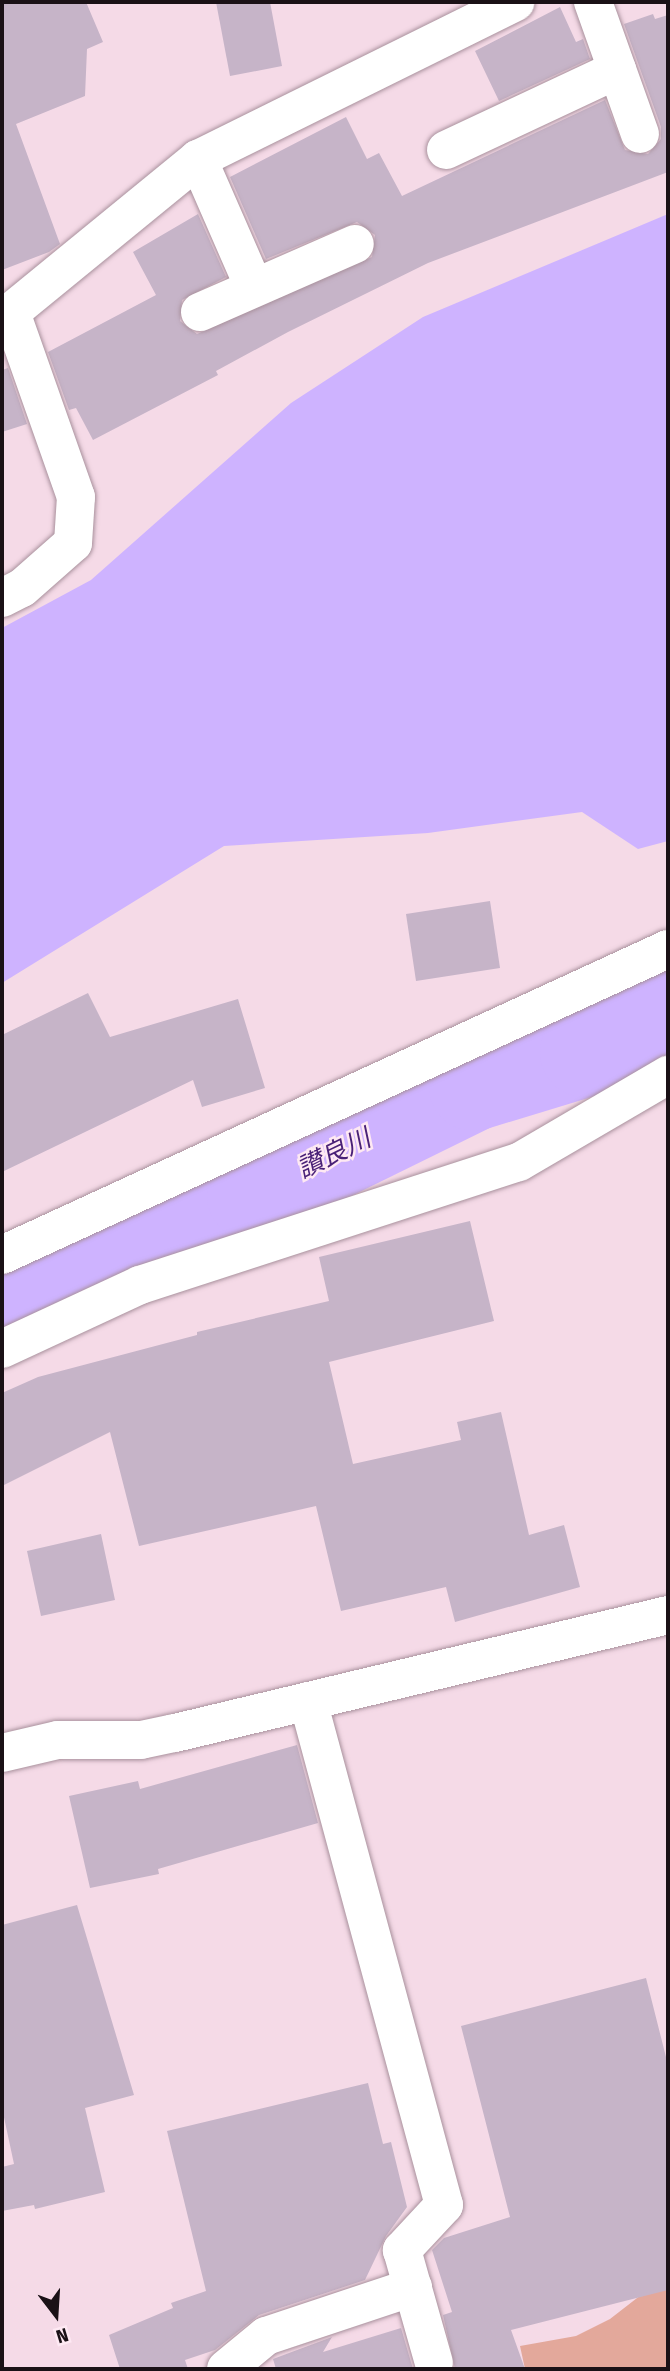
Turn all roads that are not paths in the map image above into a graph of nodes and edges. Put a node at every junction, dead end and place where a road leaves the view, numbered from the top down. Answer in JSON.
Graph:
{"nodes":[{"id":1,"x":515,"y":2,"type":"edge"},
{"id":2,"x":593,"y":2,"type":"edge"},
{"id":3,"x":617,"y":70,"type":"junction"},
{"id":4,"x":640,"y":134,"type":"dead end"},
{"id":5,"x":446,"y":150,"type":"dead end"},
{"id":6,"x":198,"y":159,"type":"junction"},
{"id":7,"x":355,"y":244,"type":"dead end"},
{"id":8,"x":254,"y":287,"type":"junction"},
{"id":9,"x":200,"y":312,"type":"dead end"},
{"id":10,"x":6,"y":313,"type":"edge"},
{"id":11,"x":2,"y":598,"type":"edge"},
{"id":12,"x":668,"y":949,"type":"edge"},
{"id":13,"x":668,"y":1075,"type":"edge"},
{"id":14,"x":2,"y":1255,"type":"edge"},
{"id":15,"x":2,"y":1349,"type":"edge"},
{"id":16,"x":668,"y":1615,"type":"edge"},
{"id":17,"x":308,"y":1701,"type":"junction"},
{"id":18,"x":2,"y":1752,"type":"edge"},
{"id":19,"x":413,"y":2287,"type":"junction"},
{"id":20,"x":434,"y":2363,"type":"dead end"},
{"id":21,"x":226,"y":2369,"type":"edge"}],
"edges":[{"from":1,"to":6,"type":"street"},
{"from":2,"to":3,"type":"street"},
{"from":3,"to":4,"type":"street"},
{"from":3,"to":5,"type":"street"},
{"from":6,"to":8,"type":"street"},
{"from":6,"to":10,"type":"street"},
{"from":7,"to":8,"type":"street"},
{"from":8,"to":9,"type":"street"},
{"from":10,"to":11,"type":"street"},
{"from":12,"to":14,"type":"street"},
{"from":13,"to":15,"type":"street"},
{"from":16,"to":17,"type":"street"},
{"from":17,"to":18,"type":"street"},
{"from":17,"to":19,"type":"street"},
{"from":19,"to":20,"type":"street"},
{"from":19,"to":21,"type":"street"}]}
